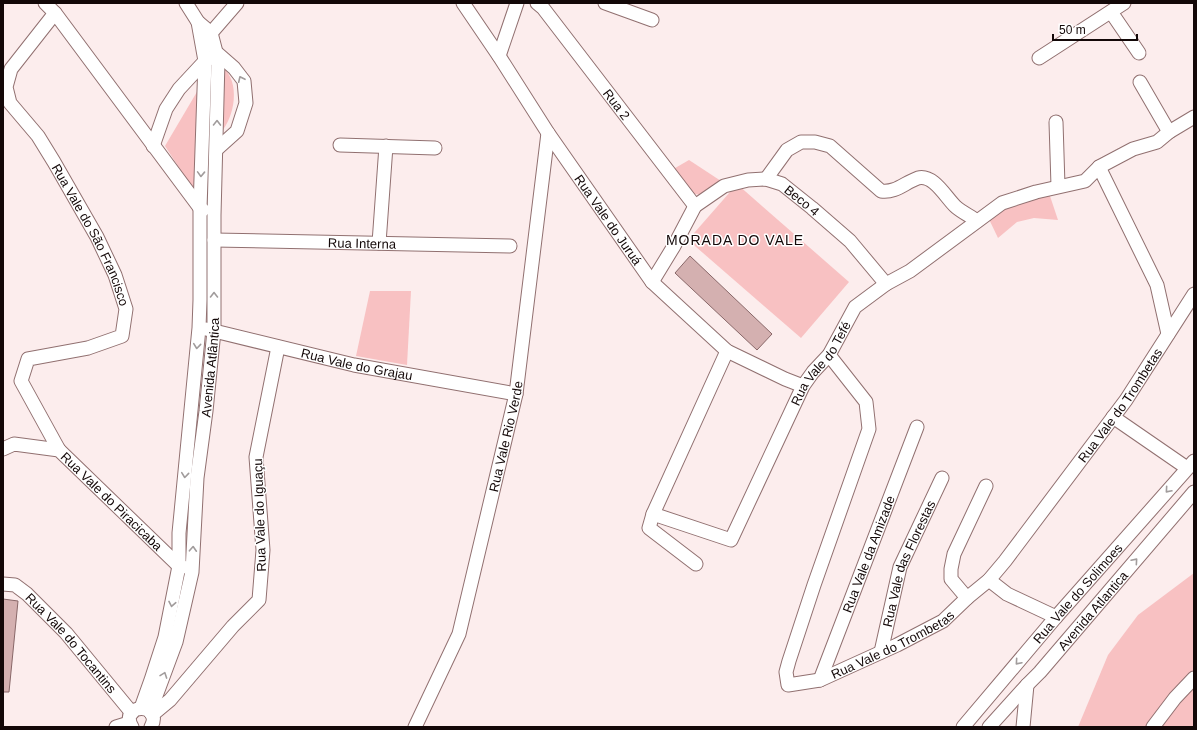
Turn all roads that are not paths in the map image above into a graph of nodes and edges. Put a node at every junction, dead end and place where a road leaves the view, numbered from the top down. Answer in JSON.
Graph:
{"nodes":[{"id":1,"x":45,"y":3,"type":"edge"},
{"id":2,"x":186,"y":3,"type":"edge"},
{"id":3,"x":236,"y":3,"type":"edge"},
{"id":4,"x":463,"y":3,"type":"edge"},
{"id":5,"x":518,"y":3,"type":"edge"},
{"id":6,"x":537,"y":3,"type":"edge"},
{"id":7,"x":605,"y":3,"type":"edge"},
{"id":8,"x":1124,"y":3,"type":"edge"},
{"id":9,"x":1110,"y":12,"type":"junction"},
{"id":10,"x":55,"y":13,"type":"junction"},
{"id":11,"x":652,"y":20,"type":"dead end"},
{"id":12,"x":206,"y":35,"type":"junction"},
{"id":13,"x":1139,"y":53,"type":"dead end"},
{"id":14,"x":218,"y":54,"type":"junction"},
{"id":15,"x":499,"y":56,"type":"junction"},
{"id":16,"x":1039,"y":58,"type":"dead end"},
{"id":17,"x":205,"y":61,"type":"junction"},
{"id":18,"x":1140,"y":82,"type":"dead end"},
{"id":19,"x":1194,"y":117,"type":"edge"},
{"id":20,"x":1056,"y":122,"type":"dead end"},
{"id":21,"x":1169,"y":132,"type":"junction"},
{"id":22,"x":548,"y":133,"type":"junction"},
{"id":23,"x":340,"y":145,"type":"dead end"},
{"id":24,"x":153,"y":146,"type":"junction"},
{"id":25,"x":386,"y":146,"type":"junction"},
{"id":26,"x":435,"y":148,"type":"dead end"},
{"id":27,"x":217,"y":149,"type":"junction"},
{"id":28,"x":1099,"y":167,"type":"junction"},
{"id":29,"x":766,"y":179,"type":"junction"},
{"id":30,"x":1058,"y":186,"type":"junction"},
{"id":31,"x":695,"y":206,"type":"junction"},
{"id":32,"x":200,"y":208,"type":"junction"},
{"id":33,"x":214,"y":214,"type":"junction"},
{"id":34,"x":977,"y":221,"type":"junction"},
{"id":35,"x":214,"y":240,"type":"junction"},
{"id":36,"x":380,"y":243,"type":"junction"},
{"id":37,"x":510,"y":246,"type":"dead end"},
{"id":38,"x":652,"y":282,"type":"junction"},
{"id":39,"x":886,"y":284,"type":"junction"},
{"id":40,"x":1194,"y":294,"type":"edge"},
{"id":41,"x":199,"y":328,"type":"junction"},
{"id":42,"x":214,"y":331,"type":"junction"},
{"id":43,"x":1168,"y":334,"type":"junction"},
{"id":44,"x":278,"y":347,"type":"junction"},
{"id":45,"x":727,"y":351,"type":"junction"},
{"id":46,"x":829,"y":355,"type":"junction"},
{"id":47,"x":803,"y":386,"type":"junction"},
{"id":48,"x":516,"y":394,"type":"junction"},
{"id":49,"x":1113,"y":417,"type":"junction"},
{"id":50,"x":917,"y":428,"type":"dead end"},
{"id":51,"x":3,"y":449,"type":"edge"},
{"id":52,"x":59,"y":450,"type":"junction"},
{"id":53,"x":1191,"y":465,"type":"edge"},
{"id":54,"x":942,"y":478,"type":"dead end"},
{"id":55,"x":986,"y":486,"type":"dead end"},
{"id":56,"x":1194,"y":492,"type":"edge"},
{"id":57,"x":653,"y":514,"type":"junction"},
{"id":58,"x":696,"y":564,"type":"dead end"},
{"id":59,"x":179,"y":566,"type":"junction"},
{"id":60,"x":192,"y":572,"type":"junction"},
{"id":61,"x":989,"y":580,"type":"junction"},
{"id":62,"x":3,"y":584,"type":"edge"},
{"id":63,"x":967,"y":598,"type":"junction"},
{"id":64,"x":1056,"y":617,"type":"junction"},
{"id":65,"x":881,"y":652,"type":"junction"},
{"id":66,"x":1194,"y":678,"type":"edge"},
{"id":67,"x":820,"y":680,"type":"junction"},
{"id":68,"x":1027,"y":684,"type":"junction"},
{"id":69,"x":144,"y":719,"type":"edge"},
{"id":70,"x":116,"y":727,"type":"edge"},
{"id":71,"x":416,"y":727,"type":"edge"},
{"id":72,"x":963,"y":727,"type":"edge"},
{"id":73,"x":990,"y":727,"type":"edge"},
{"id":74,"x":1023,"y":727,"type":"edge"},
{"id":75,"x":1153,"y":727,"type":"edge"}],
"edges":[{"from":1,"to":10,"type":"street"},
{"from":2,"to":12,"type":"street","name":"Avenida Atlântica"},
{"from":3,"to":12,"type":"street"},
{"from":4,"to":15,"type":"street","name":"Rua Vale do Juruá"},
{"from":5,"to":15,"type":"street"},
{"from":6,"to":31,"type":"street","name":"Rua 2"},
{"from":7,"to":11,"type":"street"},
{"from":8,"to":9,"type":"street"},
{"from":9,"to":13,"type":"street"},
{"from":9,"to":16,"type":"street"},
{"from":10,"to":24,"type":"street"},
{"from":10,"to":52,"type":"street","name":"Rua Vale do São Francisco"},
{"from":12,"to":14,"type":"street","name":"Avenida Atlântica"},
{"from":12,"to":17,"type":"street","name":"Avenida Atlântica"},
{"from":14,"to":17,"type":"street"},
{"from":27,"to":14,"type":"street","name":"Avenida Atlântica","one_way":true},
{"from":27,"to":14,"type":"street","one_way":true},
{"from":15,"to":22,"type":"street","name":"Rua Vale do Juruá"},
{"from":17,"to":24,"type":"street"},
{"from":17,"to":32,"type":"street","name":"Avenida Atlântica","one_way":true},
{"from":18,"to":21,"type":"street"},
{"from":19,"to":21,"type":"street","name":"Rua Vale do Tefé"},
{"from":20,"to":30,"type":"street"},
{"from":21,"to":28,"type":"street","name":"Rua Vale do Tefé"},
{"from":22,"to":38,"type":"street","name":"Rua Vale do Juruá"},
{"from":22,"to":48,"type":"street","name":"Rua Vale Rio Verde"},
{"from":23,"to":25,"type":"street"},
{"from":24,"to":32,"type":"street"},
{"from":25,"to":26,"type":"street"},
{"from":25,"to":36,"type":"street"},
{"from":27,"to":33,"type":"street","name":"Avenida Atlântica"},
{"from":28,"to":30,"type":"street","name":"Rua Vale do Tefé"},
{"from":28,"to":43,"type":"street"},
{"from":29,"to":31,"type":"street","name":"Beco 4"},
{"from":29,"to":34,"type":"street"},
{"from":29,"to":39,"type":"street","name":"Beco 4"},
{"from":30,"to":34,"type":"street","name":"Rua Vale do Tefé"},
{"from":31,"to":38,"type":"street"},
{"from":32,"to":33,"type":"street"},
{"from":32,"to":41,"type":"street","name":"Avenida Atlântica"},
{"from":33,"to":35,"type":"street","name":"Avenida Atlântica"},
{"from":34,"to":39,"type":"street","name":"Rua Vale do Tefé"},
{"from":35,"to":36,"type":"street","name":"Rua Interna"},
{"from":42,"to":35,"type":"street","name":"Avenida Atlântica","one_way":true},
{"from":36,"to":37,"type":"street","name":"Rua Interna"},
{"from":38,"to":45,"type":"street","name":"Rua Vale do Juruá"},
{"from":39,"to":46,"type":"street","name":"Rua Vale do Tefé"},
{"from":40,"to":43,"type":"street","name":"Rua Vale do Trombetas"},
{"from":41,"to":42,"type":"street","name":"Rua Vale do Grajau"},
{"from":41,"to":59,"type":"street","name":"Avenida Atlântica","one_way":true},
{"from":42,"to":44,"type":"street","name":"Rua Vale do Grajau"},
{"from":60,"to":42,"type":"street","name":"Avenida Atlântica","one_way":true},
{"from":43,"to":49,"type":"street","name":"Rua Vale do Trombetas"},
{"from":44,"to":48,"type":"street","name":"Rua Vale do Grajau"},
{"from":44,"to":69,"type":"street","name":"Rua Vale do Iguaçu"},
{"from":45,"to":47,"type":"street","name":"Rua Vale do Juruá"},
{"from":45,"to":57,"type":"street"},
{"from":46,"to":47,"type":"street","name":"Rua Vale do Tefé"},
{"from":46,"to":67,"type":"street","name":"Rua Vale do Trombetas"},
{"from":47,"to":57,"type":"street","name":"Rua Vale do Tefé"},
{"from":48,"to":71,"type":"street","name":"Rua Vale Rio Verde"},
{"from":49,"to":53,"type":"street"},
{"from":49,"to":61,"type":"street","name":"Rua Vale do Trombetas"},
{"from":50,"to":67,"type":"street","name":"Rua Vale da Amizade"},
{"from":51,"to":52,"type":"street","name":"Rua Vale do Piracicaba"},
{"from":52,"to":59,"type":"street","name":"Rua Vale do Piracicaba"},
{"from":53,"to":64,"type":"street","name":"Rua Vale do Solimoes","one_way":true},
{"from":54,"to":65,"type":"street","name":"Rua Vale das Florestas"},
{"from":55,"to":63,"type":"street"},
{"from":68,"to":56,"type":"street","name":"Avenida Atlantica","one_way":true},
{"from":57,"to":58,"type":"street"},
{"from":59,"to":60,"type":"street","name":"Rua Vale do Piracicaba"},
{"from":59,"to":69,"type":"street","name":"Avenida Atlântica","one_way":true},
{"from":69,"to":60,"type":"street","name":"Avenida Atlântica","one_way":true},
{"from":61,"to":63,"type":"street","name":"Rua Vale do Trombetas"},
{"from":61,"to":64,"type":"street"},
{"from":62,"to":69,"type":"street","name":"Rua Vale do Tocantins"},
{"from":63,"to":65,"type":"street","name":"Rua Vale do Trombetas"},
{"from":64,"to":72,"type":"street","name":"Rua Vale do Solimoes","one_way":true},
{"from":65,"to":67,"type":"street","name":"Rua Vale do Trombetas"},
{"from":66,"to":75,"type":"street"},
{"from":68,"to":73,"type":"street","name":"Avenida Atlantica"},
{"from":68,"to":74,"type":"street"},
{"from":69,"to":70,"type":"street"}]}
